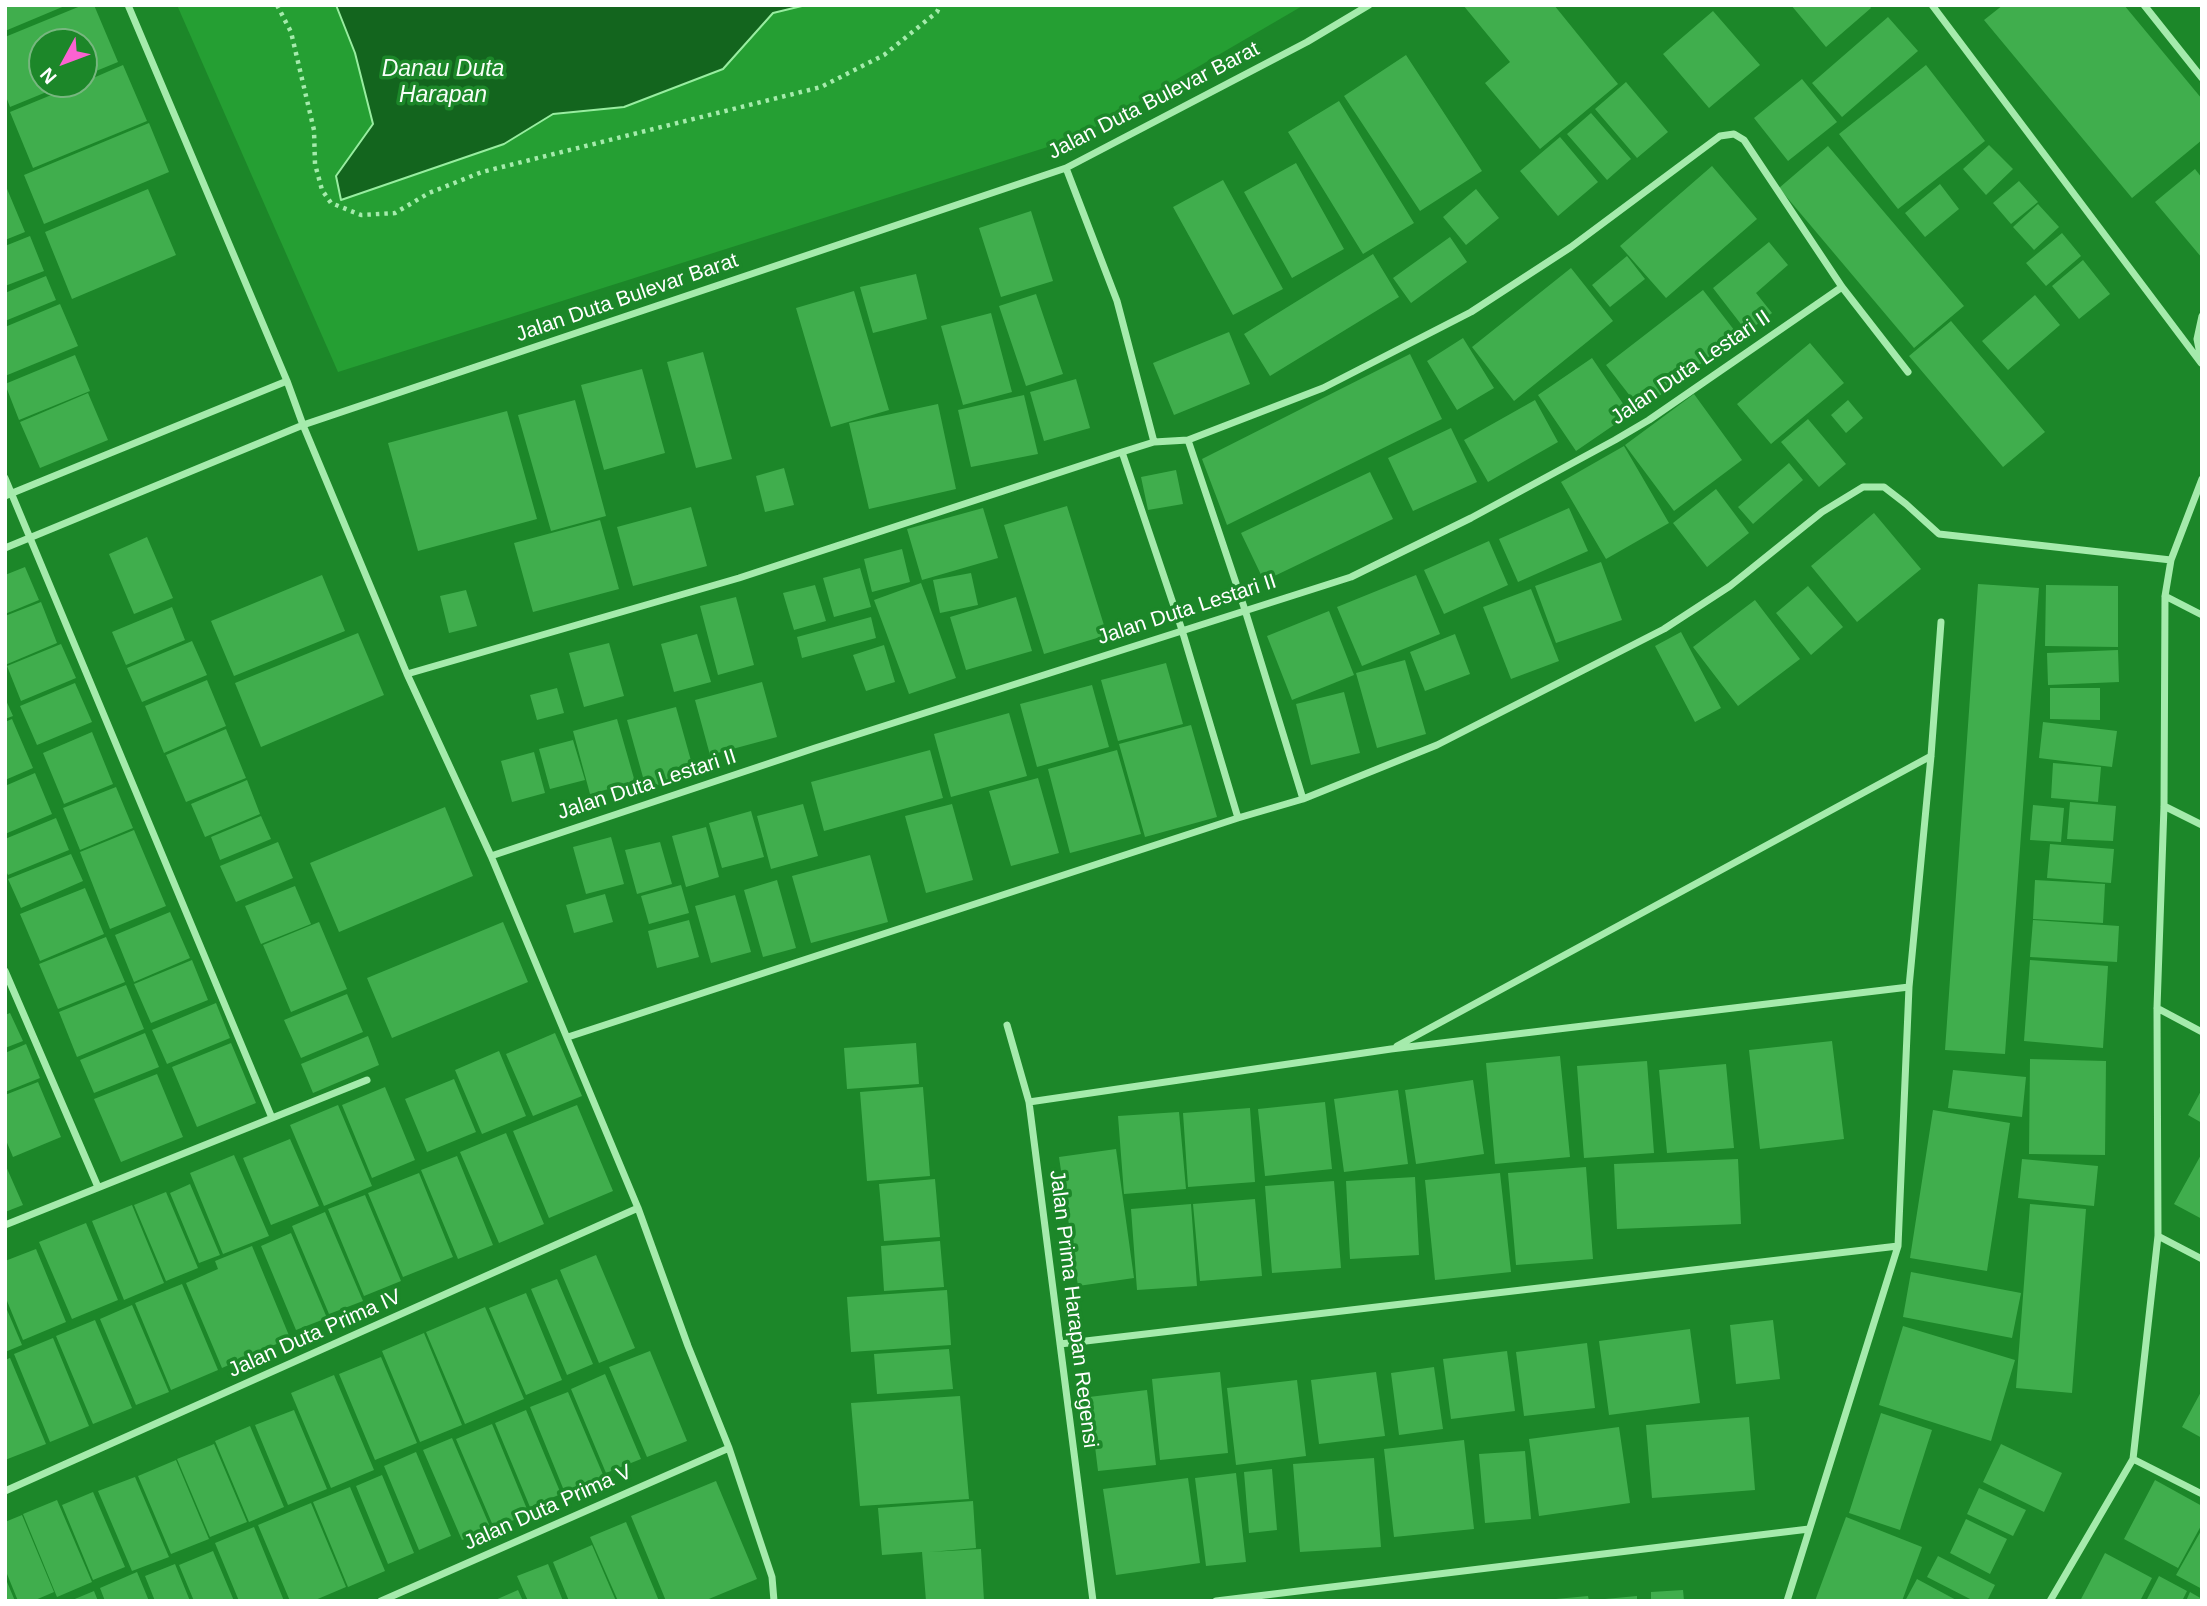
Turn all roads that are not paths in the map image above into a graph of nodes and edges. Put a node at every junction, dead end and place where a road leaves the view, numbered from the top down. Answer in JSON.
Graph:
{"nodes":[{"id":1,"x":128,"y":5,"type":"edge"},
{"id":2,"x":1369,"y":5,"type":"edge"},
{"id":3,"x":1932,"y":5,"type":"edge"},
{"id":4,"x":2144,"y":5,"type":"edge"},
{"id":5,"x":2202,"y":78,"type":"edge"},
{"id":6,"x":1066,"y":168,"type":"junction"},
{"id":7,"x":1842,"y":288,"type":"junction"},
{"id":8,"x":2202,"y":316,"type":"edge"},
{"id":9,"x":2202,"y":363,"type":"edge"},
{"id":10,"x":1908,"y":372,"type":"dead end"},
{"id":11,"x":287,"y":381,"type":"junction"},
{"id":12,"x":303,"y":425,"type":"junction"},
{"id":13,"x":1188,"y":440,"type":"junction"},
{"id":14,"x":1154,"y":442,"type":"junction"},
{"id":15,"x":1122,"y":452,"type":"junction"},
{"id":16,"x":5,"y":478,"type":"edge"},
{"id":17,"x":2202,"y":479,"type":"edge"},
{"id":18,"x":8,"y":495,"type":"edge"},
{"id":19,"x":31,"y":537,"type":"junction"},
{"id":20,"x":5,"y":548,"type":"edge"},
{"id":21,"x":2171,"y":560,"type":"junction"},
{"id":22,"x":2165,"y":596,"type":"junction"},
{"id":23,"x":1245,"y":610,"type":"junction"},
{"id":24,"x":2202,"y":615,"type":"edge"},
{"id":25,"x":1941,"y":622,"type":"dead end"},
{"id":26,"x":1182,"y":630,"type":"junction"},
{"id":27,"x":407,"y":674,"type":"junction"},
{"id":28,"x":1931,"y":757,"type":"junction"},
{"id":29,"x":1303,"y":799,"type":"junction"},
{"id":30,"x":2164,"y":806,"type":"junction"},
{"id":31,"x":1238,"y":818,"type":"junction"},
{"id":32,"x":2202,"y":825,"type":"edge"},
{"id":33,"x":491,"y":856,"type":"junction"},
{"id":34,"x":5,"y":971,"type":"edge"},
{"id":35,"x":1909,"y":987,"type":"junction"},
{"id":36,"x":2157,"y":1008,"type":"junction"},
{"id":37,"x":1007,"y":1025,"type":"dead end"},
{"id":38,"x":2202,"y":1032,"type":"edge"},
{"id":39,"x":568,"y":1037,"type":"junction"},
{"id":40,"x":1391,"y":1049,"type":"junction"},
{"id":41,"x":367,"y":1080,"type":"dead end"},
{"id":42,"x":1029,"y":1102,"type":"junction"},
{"id":43,"x":272,"y":1118,"type":"junction"},
{"id":44,"x":98,"y":1186,"type":"junction"},
{"id":45,"x":638,"y":1208,"type":"junction"},
{"id":46,"x":5,"y":1225,"type":"edge"},
{"id":47,"x":2158,"y":1236,"type":"junction"},
{"id":48,"x":1898,"y":1246,"type":"junction"},
{"id":49,"x":2202,"y":1259,"type":"edge"},
{"id":50,"x":1060,"y":1344,"type":"junction"},
{"id":51,"x":729,"y":1447,"type":"junction"},
{"id":52,"x":2133,"y":1459,"type":"junction"},
{"id":53,"x":5,"y":1491,"type":"edge"},
{"id":54,"x":2202,"y":1494,"type":"edge"},
{"id":55,"x":1809,"y":1528,"type":"junction"},
{"id":56,"x":381,"y":1601,"type":"edge"},
{"id":57,"x":774,"y":1601,"type":"edge"},
{"id":58,"x":1093,"y":1601,"type":"edge"},
{"id":59,"x":1216,"y":1601,"type":"edge"},
{"id":60,"x":1787,"y":1601,"type":"edge"},
{"id":61,"x":2050,"y":1601,"type":"edge"}],
"edges":[{"from":1,"to":11,"type":"street"},
{"from":2,"to":6,"type":"street","name":"Jalan Duta Bulevar Barat"},
{"from":3,"to":9,"type":"street"},
{"from":4,"to":5,"type":"street"},
{"from":6,"to":12,"type":"street","name":"Jalan Duta Bulevar Barat"},
{"from":6,"to":14,"type":"street"},
{"from":7,"to":10,"type":"street"},
{"from":7,"to":13,"type":"street"},
{"from":7,"to":23,"type":"street","name":"Jalan Duta Lestari II"},
{"from":8,"to":9,"type":"street"},
{"from":11,"to":12,"type":"street"},
{"from":11,"to":18,"type":"street"},
{"from":12,"to":19,"type":"street","name":"Jalan Duta Bulevar Barat"},
{"from":12,"to":27,"type":"street"},
{"from":13,"to":14,"type":"street"},
{"from":13,"to":23,"type":"street"},
{"from":14,"to":15,"type":"street"},
{"from":15,"to":26,"type":"street"},
{"from":15,"to":27,"type":"street"},
{"from":16,"to":18,"type":"street"},
{"from":17,"to":21,"type":"street"},
{"from":18,"to":19,"type":"street"},
{"from":19,"to":20,"type":"street","name":"Jalan Duta Bulevar Barat"},
{"from":19,"to":43,"type":"street"},
{"from":21,"to":22,"type":"street"},
{"from":21,"to":29,"type":"street"},
{"from":22,"to":24,"type":"street"},
{"from":22,"to":30,"type":"street"},
{"from":23,"to":26,"type":"street","name":"Jalan Duta Lestari II"},
{"from":23,"to":29,"type":"street"},
{"from":25,"to":28,"type":"street"},
{"from":26,"to":31,"type":"street"},
{"from":26,"to":33,"type":"street","name":"Jalan Duta Lestari II"},
{"from":27,"to":33,"type":"street"},
{"from":28,"to":35,"type":"street"},
{"from":28,"to":40,"type":"street"},
{"from":29,"to":31,"type":"street"},
{"from":30,"to":32,"type":"street"},
{"from":30,"to":36,"type":"street"},
{"from":31,"to":39,"type":"street"},
{"from":33,"to":39,"type":"street"},
{"from":34,"to":44,"type":"street"},
{"from":35,"to":40,"type":"street"},
{"from":35,"to":48,"type":"street"},
{"from":36,"to":38,"type":"street"},
{"from":36,"to":47,"type":"street"},
{"from":37,"to":42,"type":"street","name":"Jalan Prima Harapan Regensi"},
{"from":39,"to":45,"type":"street"},
{"from":40,"to":42,"type":"street"},
{"from":41,"to":43,"type":"street"},
{"from":42,"to":50,"type":"street","name":"Jalan Prima Harapan Regensi"},
{"from":43,"to":44,"type":"street"},
{"from":44,"to":46,"type":"street"},
{"from":45,"to":51,"type":"street"},
{"from":45,"to":53,"type":"street","name":"Jalan Duta Prima IV"},
{"from":47,"to":49,"type":"street"},
{"from":47,"to":52,"type":"street"},
{"from":48,"to":50,"type":"street"},
{"from":48,"to":55,"type":"street"},
{"from":50,"to":58,"type":"street","name":"Jalan Prima Harapan Regensi"},
{"from":51,"to":56,"type":"street","name":"Jalan Duta Prima V"},
{"from":51,"to":57,"type":"street"},
{"from":52,"to":54,"type":"street"},
{"from":52,"to":61,"type":"street"},
{"from":55,"to":59,"type":"street"},
{"from":55,"to":60,"type":"street"}]}
